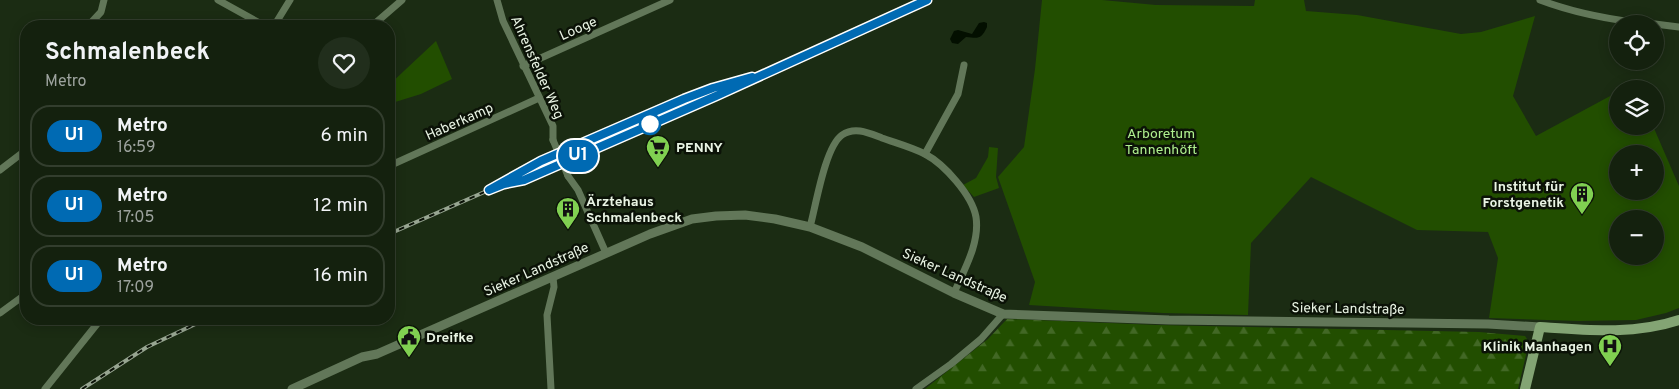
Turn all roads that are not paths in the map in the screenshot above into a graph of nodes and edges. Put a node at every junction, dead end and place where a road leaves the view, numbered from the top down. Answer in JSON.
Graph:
{"nodes":[{"id":1,"x":104,"y":0,"type":"edge"},
{"id":2,"x":218,"y":0,"type":"edge"},
{"id":3,"x":290,"y":0,"type":"edge"},
{"id":4,"x":402,"y":0,"type":"edge"},
{"id":5,"x":497,"y":0,"type":"edge"},
{"id":6,"x":670,"y":0,"type":"edge"},
{"id":7,"x":1540,"y":0,"type":"edge"},
{"id":8,"x":1609,"y":18,"type":"edge"},
{"id":9,"x":93,"y":20,"type":"edge"},
{"id":10,"x":254,"y":20,"type":"edge"},
{"id":11,"x":278,"y":20,"type":"edge"},
{"id":12,"x":379,"y":20,"type":"edge"},
{"id":13,"x":1664,"y":25,"type":"edge"},
{"id":14,"x":1679,"y":27,"type":"edge"},
{"id":15,"x":964,"y":65,"type":"dead end"},
{"id":16,"x":523,"y":66,"type":"junction"},
{"id":17,"x":539,"y":98,"type":"junction"},
{"id":18,"x":925,"y":154,"type":"junction"},
{"id":19,"x":20,"y":155,"type":"edge"},
{"id":20,"x":395,"y":163,"type":"edge"},
{"id":21,"x":0,"y":170,"type":"edge"},
{"id":22,"x":810,"y":227,"type":"junction"},
{"id":23,"x":606,"y":253,"type":"junction"},
{"id":24,"x":553,"y":277,"type":"junction"},
{"id":25,"x":954,"y":293,"type":"junction"},
{"id":26,"x":20,"y":298,"type":"edge"},
{"id":27,"x":0,"y":313,"type":"edge"},
{"id":28,"x":1003,"y":314,"type":"junction"},
{"id":29,"x":1679,"y":320,"type":"edge"},
{"id":30,"x":96,"y":325,"type":"edge"},
{"id":31,"x":1540,"y":327,"type":"junction"},
{"id":32,"x":45,"y":389,"type":"edge"},
{"id":33,"x":292,"y":389,"type":"edge"},
{"id":34,"x":551,"y":389,"type":"edge"},
{"id":35,"x":916,"y":389,"type":"edge"},
{"id":36,"x":1524,"y":389,"type":"edge"}],
"edges":[{"from":1,"to":9,"type":"street"},
{"from":2,"to":10,"type":"street"},
{"from":3,"to":11,"type":"street"},
{"from":4,"to":12,"type":"street"},
{"from":5,"to":16,"type":"street","name":"Ahrensfelder Weg"},
{"from":6,"to":16,"type":"street","name":"Looge"},
{"from":7,"to":8,"type":"street"},
{"from":13,"to":14,"type":"street"},
{"from":15,"to":18,"type":"street"},
{"from":16,"to":17,"type":"street","name":"Ahrensfelder Weg"},
{"from":17,"to":20,"type":"street","name":"Haberkamp"},
{"from":17,"to":23,"type":"street","name":"Ahrensfelder Weg","bridge":true},
{"from":18,"to":22,"type":"street"},
{"from":18,"to":25,"type":"street"},
{"from":19,"to":21,"type":"street"},
{"from":22,"to":23,"type":"street","name":"Sieker Landstraße"},
{"from":22,"to":25,"type":"street","name":"Sieker Landstraße"},
{"from":23,"to":24,"type":"street","name":"Sieker Landstraße"},
{"from":24,"to":33,"type":"street","name":"Sieker Landstraße"},
{"from":24,"to":34,"type":"street"},
{"from":25,"to":28,"type":"street","name":"Sieker Landstraße"},
{"from":26,"to":27,"type":"street"},
{"from":28,"to":31,"type":"street","name":"Sieker Landstraße"},
{"from":28,"to":35,"type":"street"},
{"from":29,"to":31,"type":"main road","name":"Sieker Landstraße"},
{"from":30,"to":32,"type":"street"},
{"from":31,"to":36,"type":"main road"}]}
